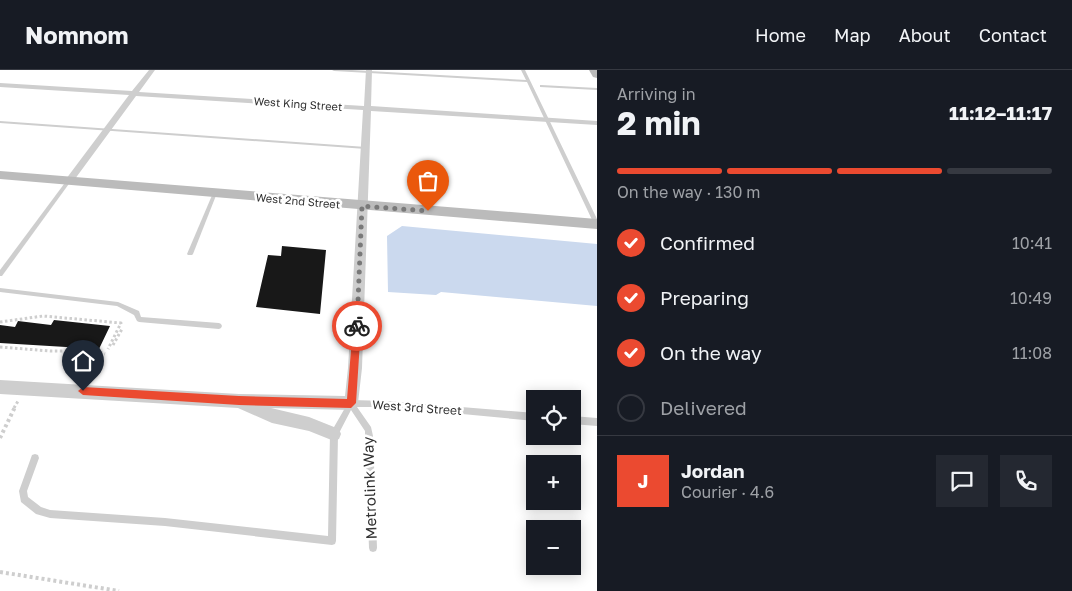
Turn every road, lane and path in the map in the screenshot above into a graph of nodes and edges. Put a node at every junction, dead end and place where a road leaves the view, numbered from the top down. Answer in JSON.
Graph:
{"nodes":[{"id":1,"x":152,"y":70,"type":"edge"},
{"id":2,"x":334,"y":70,"type":"edge"},
{"id":3,"x":523,"y":70,"type":"edge"},
{"id":4,"x":594,"y":70,"type":"edge"},
{"id":5,"x":369,"y":71,"type":"edge"},
{"id":6,"x":597,"y":75,"type":"edge"},
{"id":7,"x":528,"y":81,"type":"junction"},
{"id":8,"x":0,"y":85,"type":"edge"},
{"id":9,"x":541,"y":86,"type":"dead end"},
{"id":10,"x":597,"y":89,"type":"edge"},
{"id":11,"x":135,"y":94,"type":"junction"},
{"id":12,"x":368,"y":108,"type":"junction"},
{"id":13,"x":546,"y":120,"type":"junction"},
{"id":14,"x":0,"y":122,"type":"edge"},
{"id":15,"x":597,"y":123,"type":"edge"},
{"id":16,"x":106,"y":130,"type":"junction"},
{"id":17,"x":366,"y":148,"type":"junction"},
{"id":18,"x":0,"y":175,"type":"edge"},
{"id":19,"x":69,"y":181,"type":"junction"},
{"id":20,"x":215,"y":193,"type":"junction"},
{"id":21,"x":362,"y":206,"type":"junction"},
{"id":22,"x":597,"y":224,"type":"edge"},
{"id":23,"x":190,"y":254,"type":"dead end"},
{"id":24,"x":0,"y":274,"type":"edge"},
{"id":25,"x":0,"y":290,"type":"edge"},
{"id":26,"x":0,"y":322,"type":"edge"},
{"id":27,"x":219,"y":326,"type":"dead end"},
{"id":28,"x":122,"y":329,"type":"dead end"},
{"id":29,"x":113,"y":346,"type":"dead end"},
{"id":30,"x":0,"y":347,"type":"edge"},
{"id":31,"x":108,"y":349,"type":"dead end"},
{"id":32,"x":105,"y":354,"type":"dead end"},
{"id":33,"x":0,"y":386,"type":"edge"},
{"id":34,"x":18,"y":401,"type":"dead end"},
{"id":35,"x":239,"y":401,"type":"junction"},
{"id":36,"x":351,"y":403,"type":"junction"},
{"id":37,"x":526,"y":417,"type":"edge"},
{"id":38,"x":581,"y":421,"type":"edge"},
{"id":39,"x":597,"y":422,"type":"edge"},
{"id":40,"x":334,"y":434,"type":"junction"},
{"id":41,"x":0,"y":438,"type":"edge"},
{"id":42,"x":35,"y":458,"type":"dead end"},
{"id":43,"x":373,"y":548,"type":"dead end"},
{"id":44,"x":0,"y":572,"type":"edge"},
{"id":45,"x":119,"y":591,"type":"edge"}],
"edges":[{"from":1,"to":11,"type":"street"},
{"from":2,"to":5,"type":"lane"},
{"from":3,"to":7,"type":"lane"},
{"from":4,"to":6,"type":"main road"},
{"from":5,"to":7,"type":"lane"},
{"from":5,"to":12,"type":"street"},
{"from":7,"to":13,"type":"lane"},
{"from":8,"to":11,"type":"street","name":"West King Street"},
{"from":9,"to":10,"type":"lane"},
{"from":11,"to":12,"type":"street","name":"West King Street"},
{"from":11,"to":16,"type":"street"},
{"from":12,"to":13,"type":"street","name":"West King Street"},
{"from":12,"to":17,"type":"street"},
{"from":13,"to":15,"type":"street","name":"West King Street"},
{"from":13,"to":22,"type":"lane"},
{"from":14,"to":16,"type":"lane"},
{"from":16,"to":17,"type":"lane"},
{"from":16,"to":19,"type":"street"},
{"from":17,"to":21,"type":"street"},
{"from":18,"to":19,"type":"main road","name":"West 2nd Street"},
{"from":19,"to":20,"type":"main road","name":"West 2nd Street"},
{"from":19,"to":24,"type":"lane"},
{"from":20,"to":21,"type":"main road","name":"West 2nd Street"},
{"from":20,"to":23,"type":"lane"},
{"from":21,"to":22,"type":"main road","name":"West 2nd Street"},
{"from":21,"to":36,"type":"street"},
{"from":25,"to":27,"type":"lane"},
{"from":26,"to":31,"type":"path"},
{"from":28,"to":29,"type":"path"},
{"from":30,"to":32,"type":"path"},
{"from":33,"to":35,"type":"street","name":"West 3rd Street"},
{"from":34,"to":41,"type":"path"},
{"from":35,"to":36,"type":"street","name":"West 3rd Street"},
{"from":35,"to":40,"type":"street"},
{"from":36,"to":37,"type":"lane","name":"West 3rd Street"},
{"from":36,"to":40,"type":"lane"},
{"from":36,"to":43,"type":"lane","name":"Metrolink Way"},
{"from":38,"to":39,"type":"lane"},
{"from":40,"to":42,"type":"lane"},
{"from":44,"to":45,"type":"path"}]}
